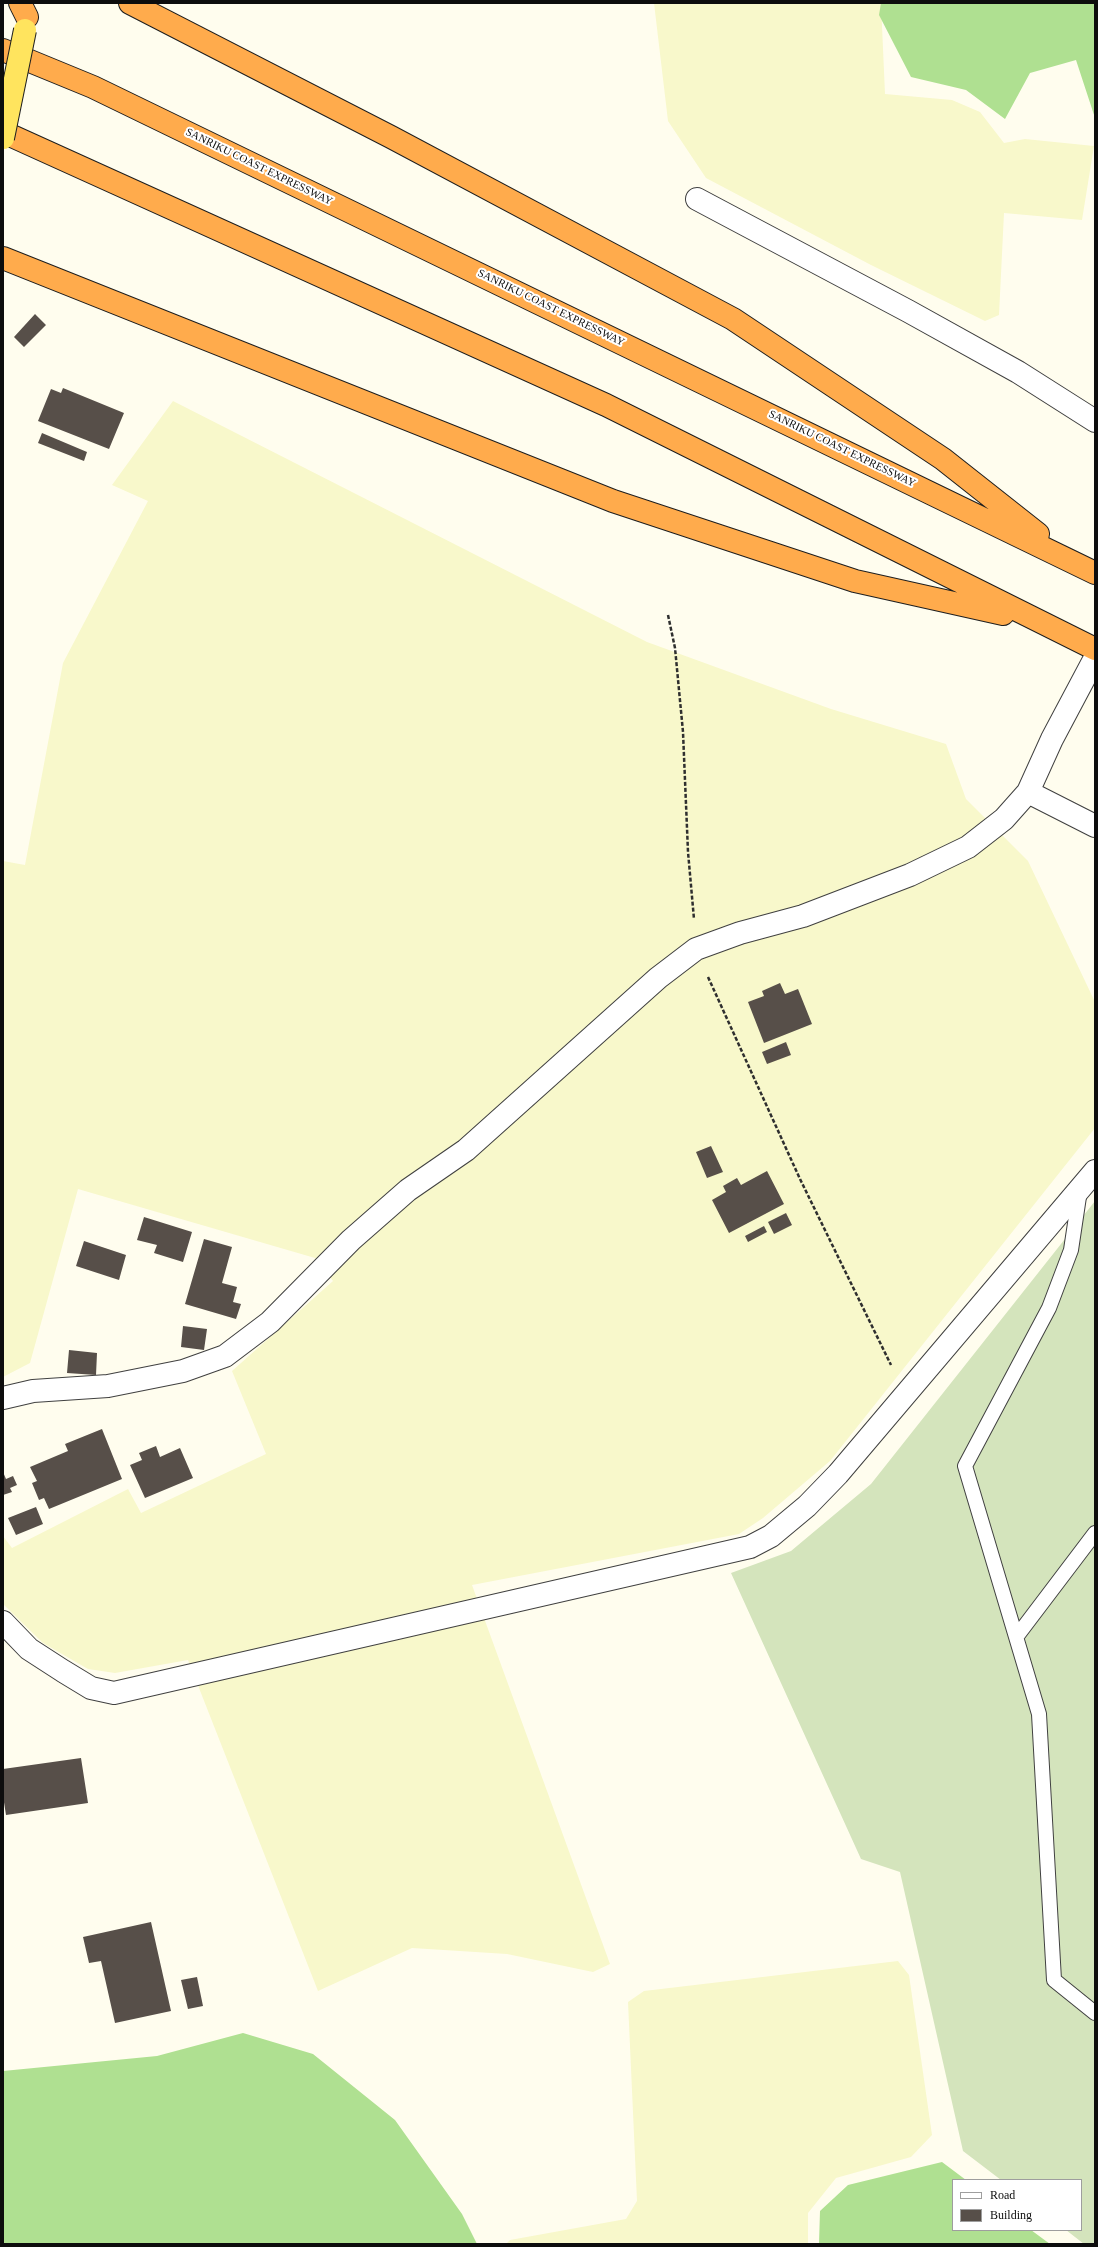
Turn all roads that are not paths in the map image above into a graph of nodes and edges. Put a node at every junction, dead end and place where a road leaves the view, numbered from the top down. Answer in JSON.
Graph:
{"nodes":[{"id":1,"x":130,"y":3,"type":"edge"},
{"id":2,"x":24,"y":17,"type":"edge"},
{"id":3,"x":3,"y":50,"type":"edge"},
{"id":4,"x":3,"y":132,"type":"edge"},
{"id":5,"x":3,"y":138,"type":"edge"},
{"id":6,"x":697,"y":199,"type":"dead end"},
{"id":7,"x":3,"y":258,"type":"edge"},
{"id":8,"x":1095,"y":421,"type":"edge"},
{"id":9,"x":1072,"y":560,"type":"junction"},
{"id":10,"x":1095,"y":573,"type":"edge"},
{"id":11,"x":1036,"y":622,"type":"junction"},
{"id":12,"x":1095,"y":649,"type":"edge"},
{"id":13,"x":1095,"y":658,"type":"edge"},
{"id":14,"x":1028,"y":792,"type":"junction"},
{"id":15,"x":1095,"y":826,"type":"edge"},
{"id":16,"x":1095,"y":1171,"type":"edge"},
{"id":17,"x":1080,"y":1189,"type":"junction"},
{"id":18,"x":3,"y":1398,"type":"edge"},
{"id":19,"x":1095,"y":1533,"type":"edge"},
{"id":20,"x":3,"y":1622,"type":"edge"},
{"id":21,"x":1017,"y":1636,"type":"junction"},
{"id":22,"x":1095,"y":2013,"type":"edge"}],
"edges":[{"from":1,"to":9,"type":"highway"},
{"from":2,"to":5,"type":"main road","bridge":true},
{"from":3,"to":9,"type":"highway","name":"SANRIKU COAST EXPRESSWAY"},
{"from":4,"to":11,"type":"highway"},
{"from":6,"to":8,"type":"street"},
{"from":7,"to":11,"type":"highway"},
{"from":9,"to":10,"type":"highway","name":"SANRIKU COAST EXPRESSWAY"},
{"from":11,"to":12,"type":"highway"},
{"from":13,"to":14,"type":"street"},
{"from":14,"to":15,"type":"street"},
{"from":14,"to":18,"type":"street"},
{"from":16,"to":17,"type":"street"},
{"from":17,"to":20,"type":"street"},
{"from":17,"to":21,"type":"lane"},
{"from":19,"to":21,"type":"lane"},
{"from":21,"to":22,"type":"lane"}]}
